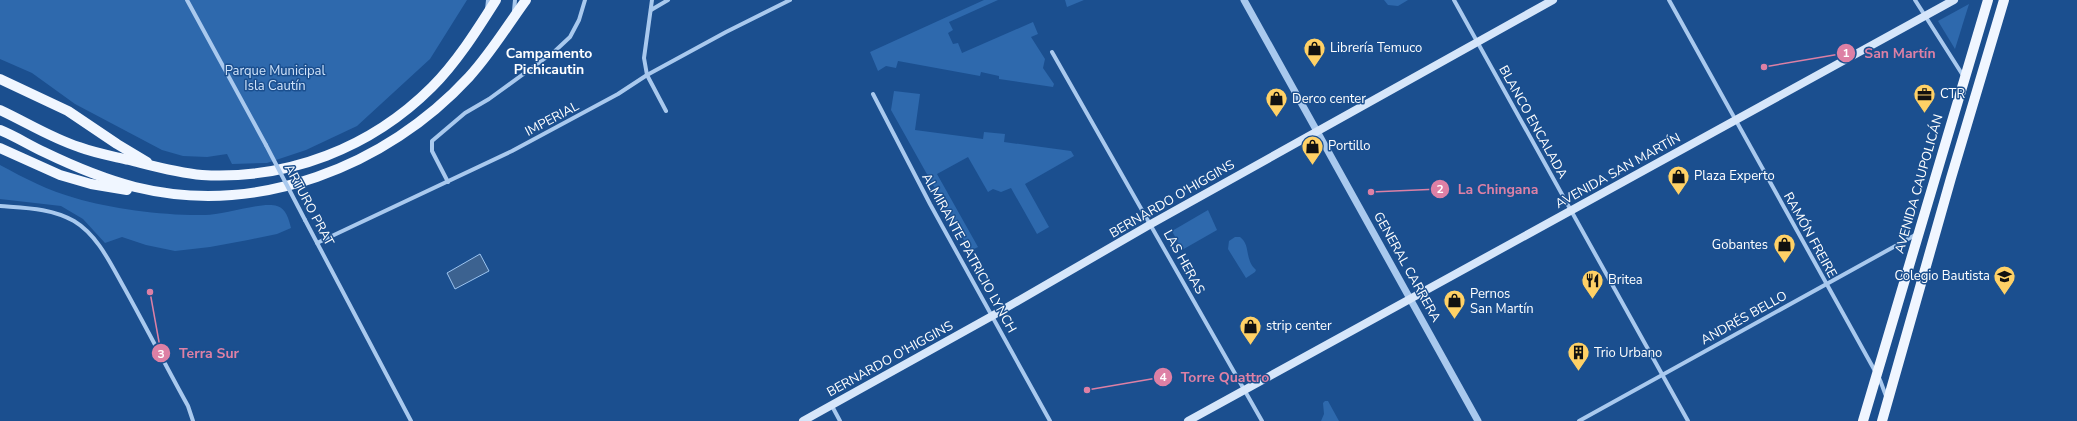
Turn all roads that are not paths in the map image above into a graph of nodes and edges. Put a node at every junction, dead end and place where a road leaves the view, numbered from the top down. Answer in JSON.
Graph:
{"nodes":[{"id":1,"x":187,"y":0,"type":"edge"},
{"id":2,"x":488,"y":0,"type":"edge"},
{"id":3,"x":496,"y":0,"type":"edge"},
{"id":4,"x":515,"y":0,"type":"edge"},
{"id":5,"x":526,"y":0,"type":"edge"},
{"id":6,"x":585,"y":0,"type":"edge"},
{"id":7,"x":652,"y":0,"type":"edge"},
{"id":8,"x":668,"y":0,"type":"edge"},
{"id":9,"x":790,"y":0,"type":"edge"},
{"id":10,"x":1244,"y":0,"type":"edge"},
{"id":11,"x":1454,"y":0,"type":"edge"},
{"id":12,"x":1553,"y":0,"type":"edge"},
{"id":13,"x":1669,"y":0,"type":"edge"},
{"id":14,"x":1915,"y":0,"type":"edge"},
{"id":15,"x":1954,"y":0,"type":"edge"},
{"id":16,"x":1988,"y":0,"type":"edge"},
{"id":17,"x":2004,"y":0,"type":"edge"},
{"id":18,"x":651,"y":10,"type":"junction"},
{"id":19,"x":486,"y":16,"type":"junction"},
{"id":20,"x":1925,"y":16,"type":"junction"},
{"id":21,"x":511,"y":21,"type":"junction"},
{"id":22,"x":1478,"y":42,"type":"junction"},
{"id":23,"x":1052,"y":52,"type":"dead end"},
{"id":24,"x":647,"y":75,"type":"junction"},
{"id":25,"x":1964,"y":78,"type":"junction"},
{"id":26,"x":0,"y":79,"type":"edge"},
{"id":27,"x":873,"y":94,"type":"dead end"},
{"id":28,"x":0,"y":110,"type":"edge"},
{"id":29,"x":666,"y":112,"type":"dead end"},
{"id":30,"x":1735,"y":120,"type":"junction"},
{"id":31,"x":0,"y":130,"type":"edge"},
{"id":32,"x":1318,"y":130,"type":"junction"},
{"id":33,"x":0,"y":148,"type":"edge"},
{"id":34,"x":158,"y":168,"type":"junction"},
{"id":35,"x":448,"y":182,"type":"junction"},
{"id":36,"x":164,"y":193,"type":"junction"},
{"id":37,"x":0,"y":206,"type":"edge"},
{"id":38,"x":1571,"y":211,"type":"junction"},
{"id":39,"x":1151,"y":224,"type":"junction"},
{"id":40,"x":1919,"y":233,"type":"junction"},
{"id":41,"x":317,"y":243,"type":"junction"},
{"id":42,"x":1826,"y":284,"type":"junction"},
{"id":43,"x":1411,"y":298,"type":"junction"},
{"id":44,"x":992,"y":316,"type":"junction"},
{"id":45,"x":1877,"y":374,"type":"junction"},
{"id":46,"x":1663,"y":375,"type":"junction"},
{"id":47,"x":1245,"y":390,"type":"junction"},
{"id":48,"x":1887,"y":402,"type":"junction"},
{"id":49,"x":831,"y":405,"type":"junction"},
{"id":50,"x":193,"y":421,"type":"edge"},
{"id":51,"x":411,"y":421,"type":"edge"},
{"id":52,"x":803,"y":421,"type":"edge"},
{"id":53,"x":840,"y":421,"type":"edge"},
{"id":54,"x":1050,"y":421,"type":"edge"},
{"id":55,"x":1188,"y":421,"type":"edge"},
{"id":56,"x":1262,"y":421,"type":"edge"},
{"id":57,"x":1478,"y":421,"type":"edge"},
{"id":58,"x":1579,"y":421,"type":"edge"},
{"id":59,"x":1688,"y":421,"type":"edge"},
{"id":60,"x":1864,"y":421,"type":"edge"},
{"id":61,"x":1882,"y":421,"type":"edge"}],
"edges":[{"from":1,"to":41,"type":"street","name":"ARTURO PRAT","bridge":true},
{"from":2,"to":19,"type":"street"},
{"from":3,"to":19,"type":"main road"},
{"from":4,"to":21,"type":"street"},
{"from":5,"to":21,"type":"main road"},
{"from":6,"to":35,"type":"street"},
{"from":7,"to":18,"type":"street"},
{"from":8,"to":18,"type":"street"},
{"from":9,"to":24,"type":"street","name":"IMPERIAL"},
{"from":10,"to":32,"type":"street","name":"GENERAL CARRERA"},
{"from":11,"to":22,"type":"street","name":"BLANCO ENCALADA"},
{"from":12,"to":22,"type":"main road","name":"BERNARDO O'HIGGINS"},
{"from":13,"to":30,"type":"street","name":"RAMÓN FREIRE"},
{"from":14,"to":20,"type":"street"},
{"from":15,"to":20,"type":"main road","name":"AVENIDA SAN MARTÍN"},
{"from":16,"to":25,"type":"main road","name":"AVENIDA CAUPOLICÁN"},
{"from":17,"to":48,"type":"main road"},
{"from":18,"to":24,"type":"street"},
{"from":19,"to":34,"type":"main road"},
{"from":20,"to":25,"type":"street"},
{"from":20,"to":30,"type":"main road","name":"AVENIDA SAN MARTÍN"},
{"from":21,"to":36,"type":"main road"},
{"from":22,"to":32,"type":"main road","name":"BERNARDO O'HIGGINS"},
{"from":22,"to":38,"type":"street","name":"BLANCO ENCALADA"},
{"from":23,"to":39,"type":"street","name":"LAS HERAS"},
{"from":24,"to":29,"type":"street"},
{"from":24,"to":35,"type":"street","name":"IMPERIAL"},
{"from":25,"to":40,"type":"main road","name":"AVENIDA CAUPOLICÁN"},
{"from":26,"to":34,"type":"main road"},
{"from":27,"to":44,"type":"street","name":"ALMIRANTE PATRICIO LYNCH"},
{"from":28,"to":34,"type":"main road"},
{"from":30,"to":38,"type":"main road","name":"AVENIDA SAN MARTÍN"},
{"from":30,"to":42,"type":"street","name":"RAMÓN FREIRE"},
{"from":31,"to":36,"type":"main road"},
{"from":32,"to":39,"type":"main road","name":"BERNARDO O'HIGGINS"},
{"from":32,"to":43,"type":"street","name":"GENERAL CARRERA"},
{"from":33,"to":36,"type":"main road"},
{"from":35,"to":41,"type":"street","name":"IMPERIAL"},
{"from":37,"to":50,"type":"street"},
{"from":38,"to":43,"type":"main road","name":"AVENIDA SAN MARTÍN"},
{"from":38,"to":46,"type":"street","name":"BLANCO ENCALADA"},
{"from":39,"to":44,"type":"main road","name":"BERNARDO O'HIGGINS"},
{"from":39,"to":47,"type":"street","name":"LAS HERAS"},
{"from":40,"to":42,"type":"street","name":"ANDRÉS BELLO"},
{"from":40,"to":45,"type":"main road","name":"AVENIDA CAUPOLICÁN"},
{"from":41,"to":51,"type":"street","name":"ARTURO PRAT"},
{"from":42,"to":45,"type":"street","name":"RAMÓN FREIRE"},
{"from":42,"to":46,"type":"street","name":"ANDRÉS BELLO"},
{"from":43,"to":47,"type":"main road","name":"AVENIDA SAN MARTÍN"},
{"from":43,"to":57,"type":"street","name":"GENERAL CARRERA"},
{"from":44,"to":49,"type":"main road","name":"BERNARDO O'HIGGINS"},
{"from":44,"to":54,"type":"street","name":"ALMIRANTE PATRICIO LYNCH"},
{"from":45,"to":48,"type":"street","name":"RAMÓN FREIRE"},
{"from":45,"to":60,"type":"main road","name":"AVENIDA CAUPOLICÁN"},
{"from":46,"to":58,"type":"street","name":"ANDRÉS BELLO"},
{"from":46,"to":59,"type":"street","name":"BLANCO ENCALADA"},
{"from":47,"to":55,"type":"main road","name":"AVENIDA SAN MARTÍN"},
{"from":47,"to":56,"type":"street","name":"LAS HERAS"},
{"from":48,"to":61,"type":"main road"},
{"from":49,"to":52,"type":"main road","name":"BERNARDO O'HIGGINS"},
{"from":49,"to":53,"type":"street"}]}
